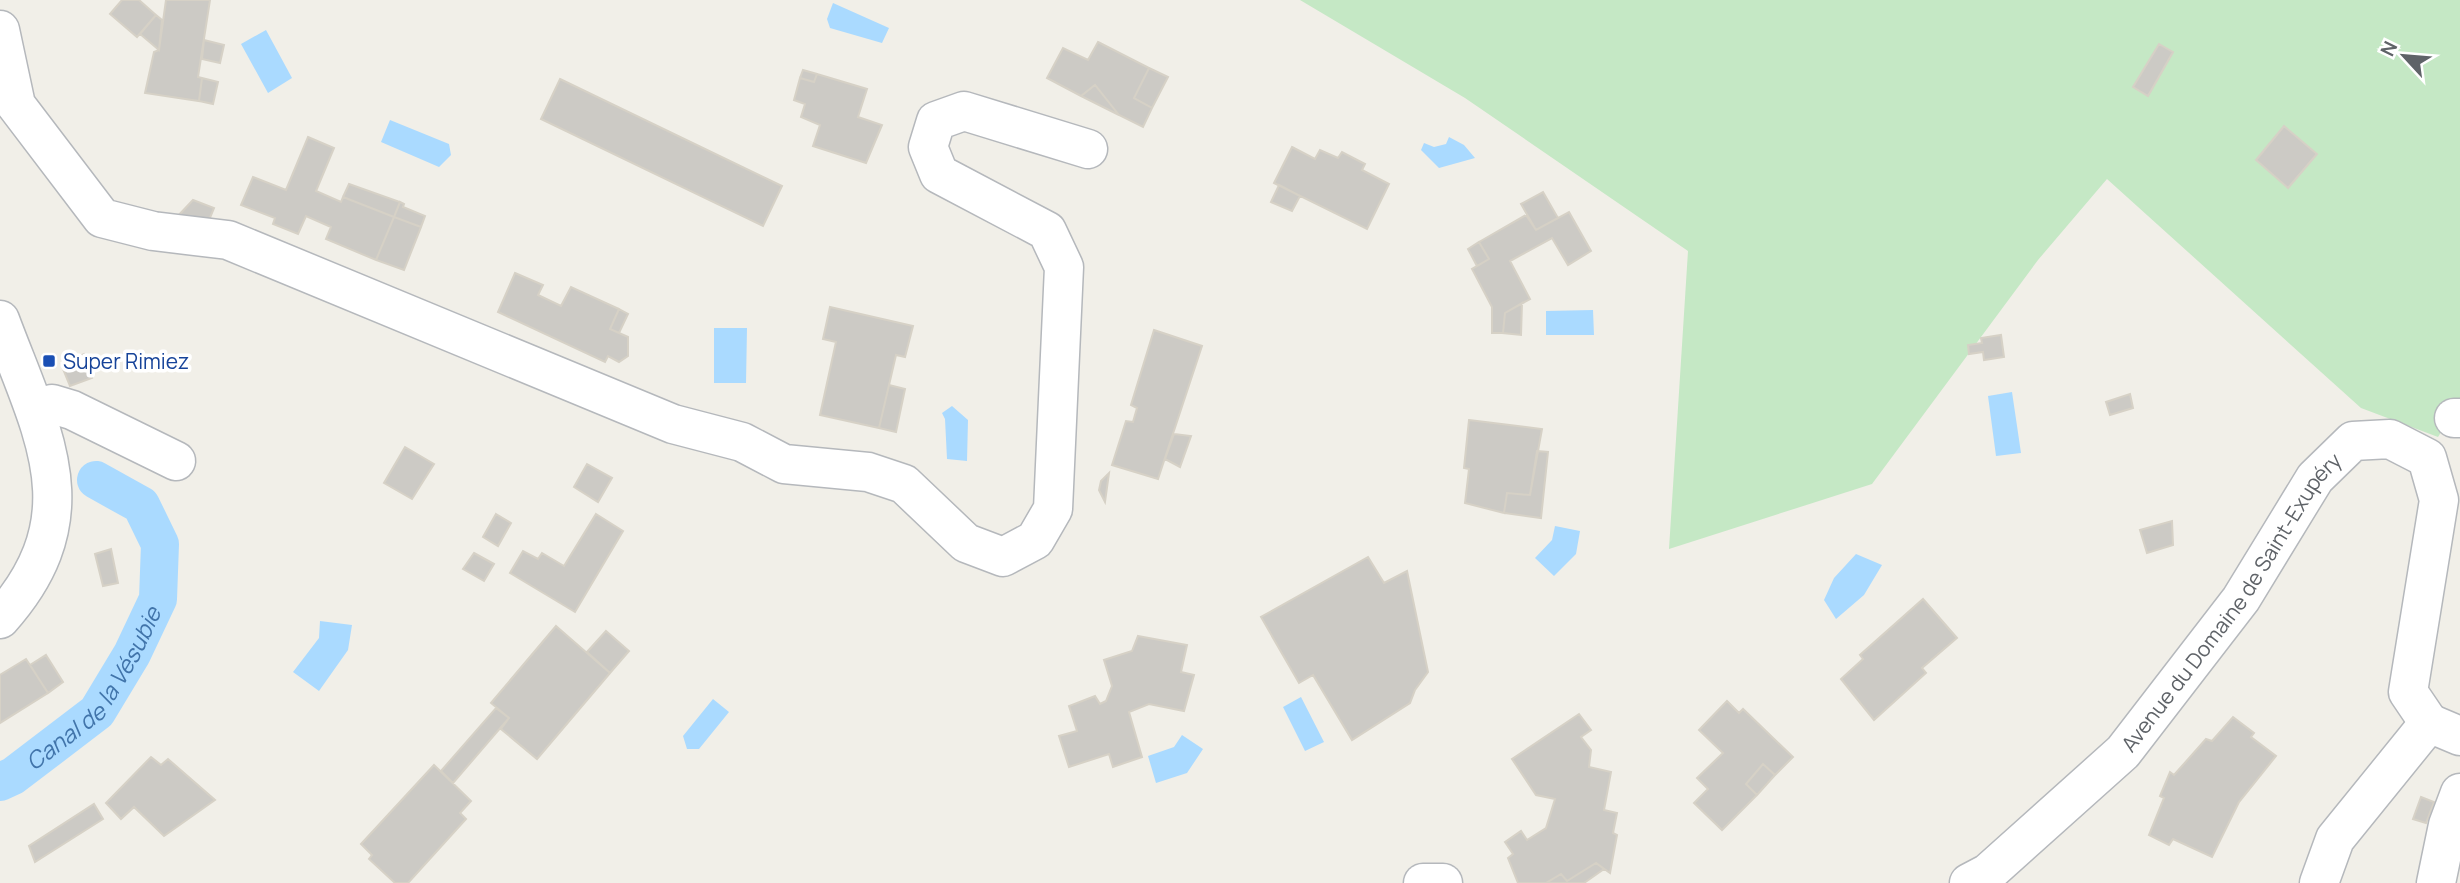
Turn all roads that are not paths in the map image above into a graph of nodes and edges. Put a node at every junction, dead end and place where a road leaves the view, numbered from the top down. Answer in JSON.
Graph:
{"nodes":[{"id":1,"x":0,"y":30,"type":"edge"},
{"id":2,"x":1088,"y":149,"type":"dead end"},
{"id":3,"x":0,"y":320,"type":"edge"},
{"id":4,"x":34,"y":410,"type":"junction"},
{"id":5,"x":176,"y":461,"type":"dead end"},
{"id":6,"x":0,"y":619,"type":"edge"},
{"id":7,"x":2445,"y":729,"type":"edge"},
{"id":8,"x":2460,"y":793,"type":"edge"},
{"id":9,"x":1423,"y":883,"type":"edge"},
{"id":10,"x":1443,"y":883,"type":"edge"},
{"id":11,"x":1969,"y":883,"type":"edge"},
{"id":12,"x":2319,"y":883,"type":"edge"},
{"id":13,"x":2435,"y":883,"type":"edge"}],
"edges":[{"from":1,"to":2,"type":"street"},
{"from":3,"to":4,"type":"street"},
{"from":4,"to":5,"type":"street"},
{"from":4,"to":6,"type":"street"},
{"from":7,"to":11,"type":"street","name":"Avenue du Domaine de Saint-Exupéry"},
{"from":7,"to":12,"type":"street"},
{"from":8,"to":13,"type":"street"},
{"from":9,"to":10,"type":"street"}]}
